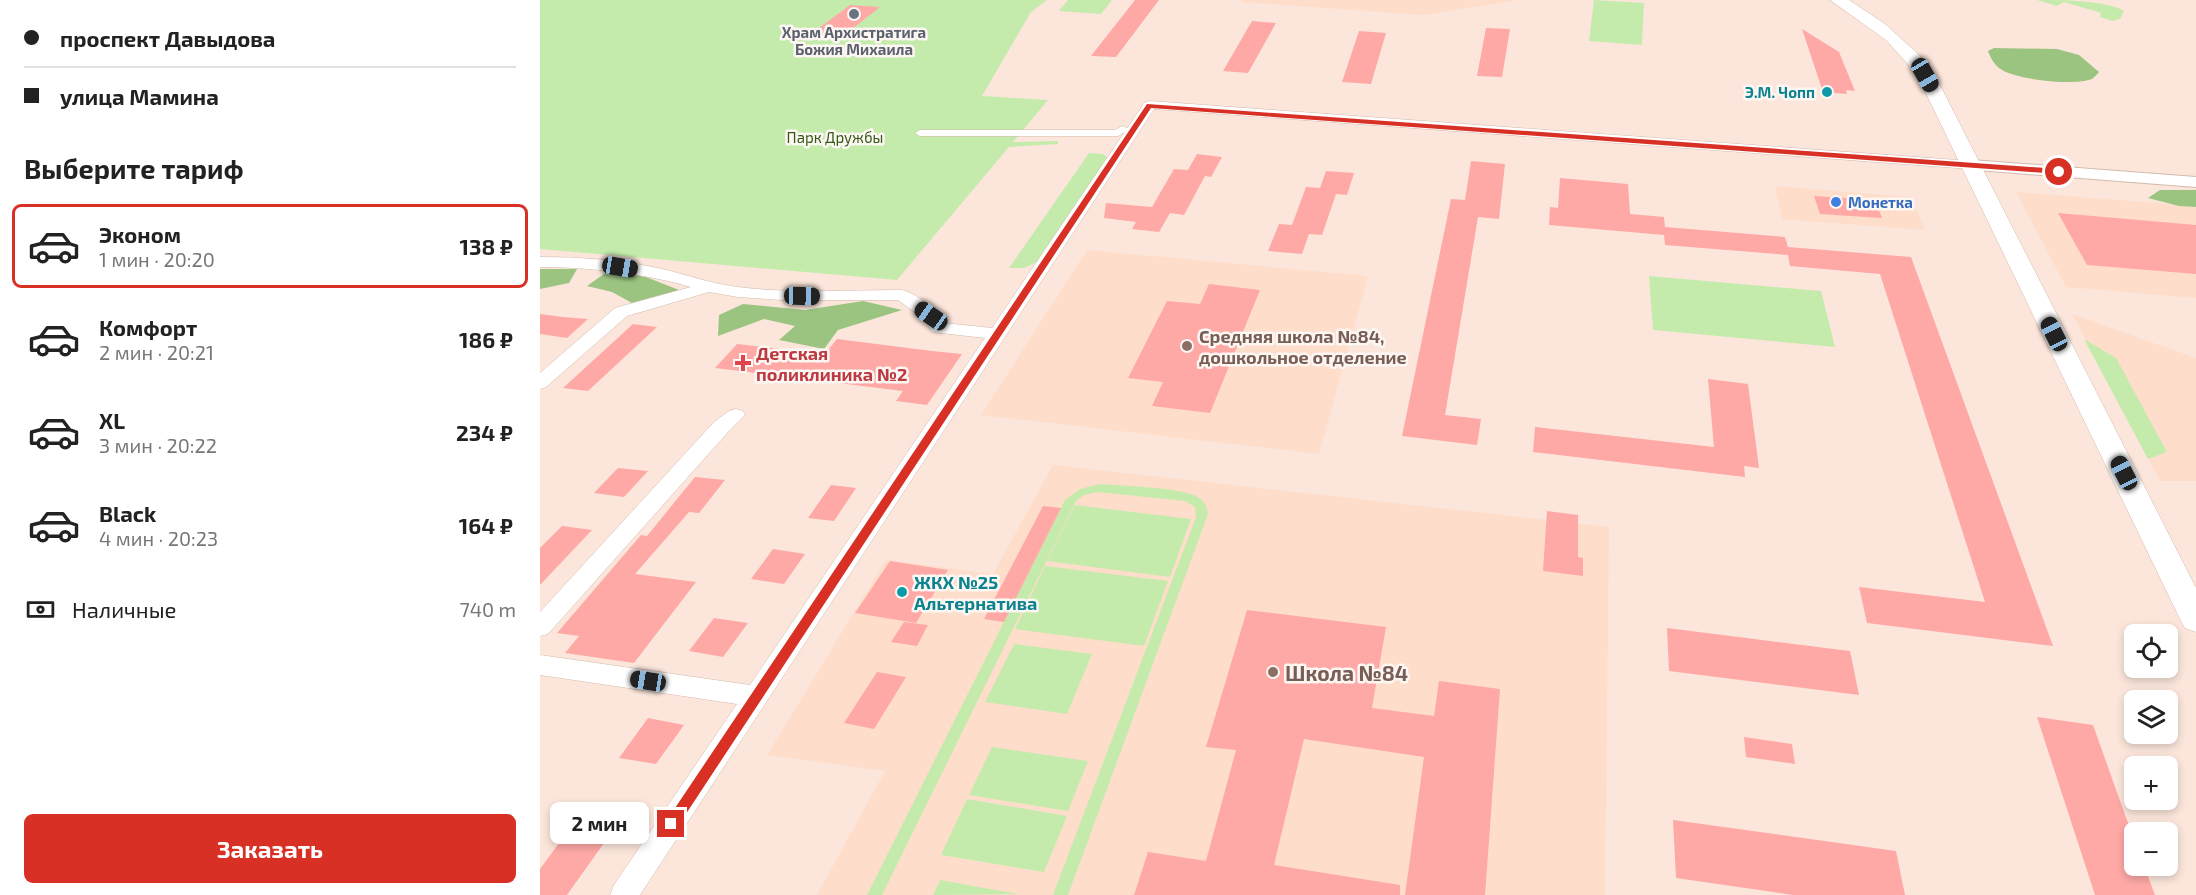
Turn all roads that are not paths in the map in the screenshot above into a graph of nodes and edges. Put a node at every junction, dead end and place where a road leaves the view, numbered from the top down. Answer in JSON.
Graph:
{"nodes":[{"id":1,"x":1838,"y":0,"type":"edge"},
{"id":2,"x":1125,"y":129,"type":"dead end"},
{"id":3,"x":920,"y":133,"type":"dead end"},
{"id":4,"x":1971,"y":165,"type":"junction"},
{"id":5,"x":2196,"y":182,"type":"edge"},
{"id":6,"x":540,"y":262,"type":"edge"},
{"id":7,"x":709,"y":287,"type":"junction"},
{"id":8,"x":1000,"y":334,"type":"junction"},
{"id":9,"x":540,"y":383,"type":"edge"},
{"id":10,"x":736,"y":415,"type":"dead end"},
{"id":11,"x":2196,"y":619,"type":"edge"},
{"id":12,"x":540,"y":627,"type":"edge"},
{"id":13,"x":540,"y":665,"type":"edge"},
{"id":14,"x":756,"y":697,"type":"junction"},
{"id":15,"x":624,"y":895,"type":"edge"}],
"edges":[{"from":1,"to":4,"type":"main road"},
{"from":2,"to":3,"type":"street"},
{"from":4,"to":5,"type":"street"},
{"from":4,"to":8,"type":"street"},
{"from":4,"to":11,"type":"main road"},
{"from":6,"to":7,"type":"street"},
{"from":7,"to":8,"type":"street"},
{"from":7,"to":9,"type":"street"},
{"from":8,"to":14,"type":"street"},
{"from":10,"to":12,"type":"street"},
{"from":13,"to":14,"type":"street"},
{"from":14,"to":15,"type":"street"}]}
